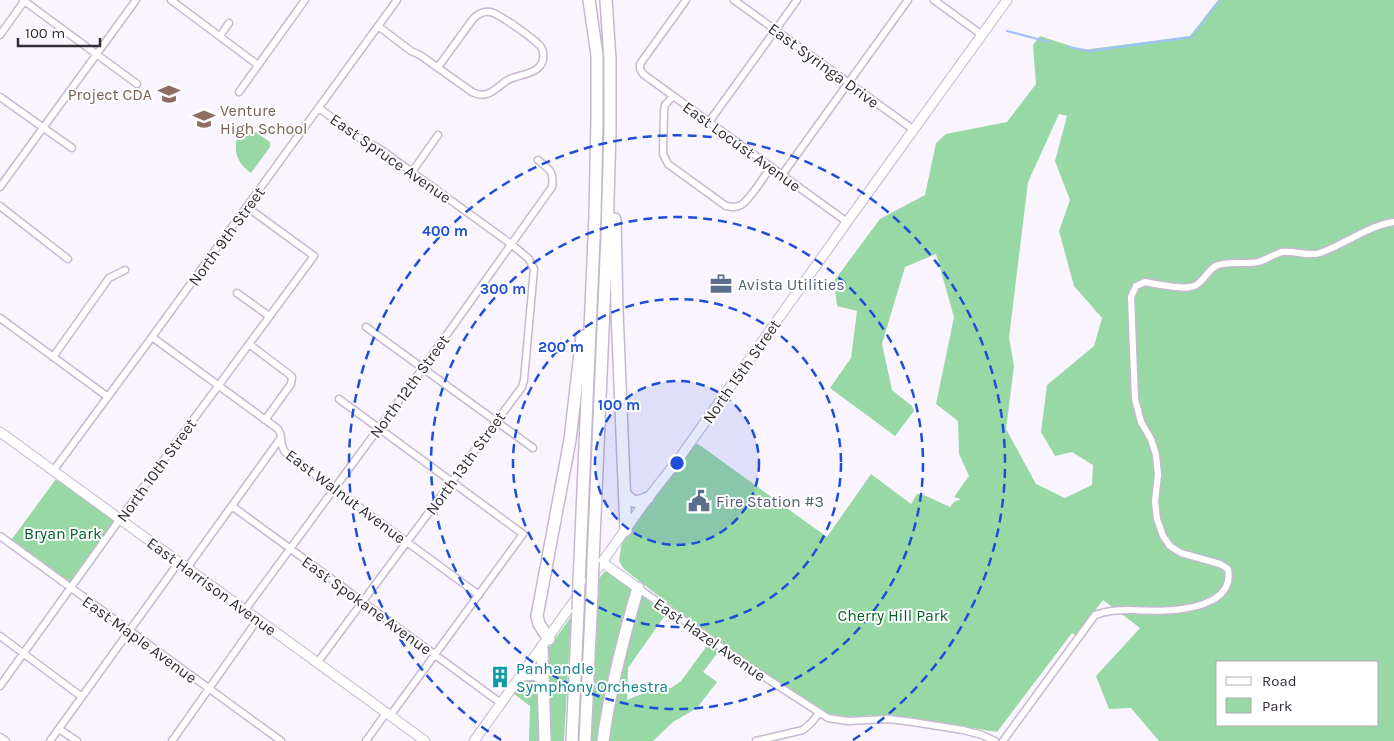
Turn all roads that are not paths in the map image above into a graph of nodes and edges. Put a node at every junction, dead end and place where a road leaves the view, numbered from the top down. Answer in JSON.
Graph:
{"nodes":[{"id":1,"x":24,"y":0,"type":"edge"},
{"id":2,"x":136,"y":0,"type":"edge"},
{"id":3,"x":171,"y":0,"type":"edge"},
{"id":4,"x":305,"y":0,"type":"edge"},
{"id":5,"x":397,"y":0,"type":"edge"},
{"id":6,"x":589,"y":0,"type":"edge"},
{"id":7,"x":606,"y":0,"type":"edge"},
{"id":8,"x":686,"y":0,"type":"edge"},
{"id":9,"x":734,"y":0,"type":"edge"},
{"id":10,"x":797,"y":0,"type":"edge"},
{"id":11,"x":908,"y":0,"type":"edge"},
{"id":12,"x":934,"y":0,"type":"edge"},
{"id":13,"x":1007,"y":0,"type":"edge"},
{"id":14,"x":229,"y":23,"type":"dead end"},
{"id":15,"x":378,"y":26,"type":"junction"},
{"id":16,"x":776,"y":30,"type":"junction"},
{"id":17,"x":0,"y":35,"type":"edge"},
{"id":18,"x":982,"y":35,"type":"junction"},
{"id":19,"x":220,"y":36,"type":"junction"},
{"id":20,"x":97,"y":55,"type":"junction"},
{"id":21,"x":258,"y":65,"type":"junction"},
{"id":22,"x":438,"y":67,"type":"junction"},
{"id":23,"x":848,"y":83,"type":"junction"},
{"id":24,"x":137,"y":84,"type":"dead end"},
{"id":25,"x":239,"y":92,"type":"dead end"},
{"id":26,"x":672,"y":96,"type":"junction"},
{"id":27,"x":0,"y":97,"type":"edge"},
{"id":28,"x":319,"y":108,"type":"junction"},
{"id":29,"x":709,"y":122,"type":"junction"},
{"id":30,"x":43,"y":128,"type":"junction"},
{"id":31,"x":610,"y":129,"type":"junction"},
{"id":32,"x":914,"y":130,"type":"junction"},
{"id":33,"x":438,"y":135,"type":"dead end"},
{"id":34,"x":72,"y":148,"type":"dead end"},
{"id":35,"x":538,"y":160,"type":"dead end"},
{"id":36,"x":771,"y":167,"type":"junction"},
{"id":37,"x":412,"y":172,"type":"junction"},
{"id":38,"x":782,"y":175,"type":"junction"},
{"id":39,"x":0,"y":187,"type":"edge"},
{"id":40,"x":0,"y":206,"type":"edge"},
{"id":41,"x":247,"y":206,"type":"junction"},
{"id":42,"x":847,"y":222,"type":"junction"},
{"id":43,"x":1394,"y":222,"type":"edge"},
{"id":44,"x":511,"y":244,"type":"junction"},
{"id":45,"x":68,"y":258,"type":"dead end"},
{"id":46,"x":125,"y":270,"type":"dead end"},
{"id":47,"x":592,"y":272,"type":"junction"},
{"id":48,"x":237,"y":293,"type":"dead end"},
{"id":49,"x":270,"y":316,"type":"junction"},
{"id":50,"x":0,"y":318,"type":"edge"},
{"id":51,"x":366,"y":327,"type":"dead end"},
{"id":52,"x":152,"y":337,"type":"junction"},
{"id":53,"x":249,"y":344,"type":"junction"},
{"id":54,"x":53,"y":357,"type":"junction"},
{"id":55,"x":423,"y":368,"type":"junction"},
{"id":56,"x":218,"y":385,"type":"junction"},
{"id":57,"x":108,"y":397,"type":"junction"},
{"id":58,"x":340,"y":399,"type":"dead end"},
{"id":59,"x":265,"y":420,"type":"junction"},
{"id":60,"x":496,"y":421,"type":"junction"},
{"id":61,"x":378,"y":428,"type":"junction"},
{"id":62,"x":0,"y":432,"type":"edge"},
{"id":63,"x":280,"y":439,"type":"junction"},
{"id":64,"x":533,"y":448,"type":"dead end"},
{"id":65,"x":53,"y":471,"type":"junction"},
{"id":66,"x":451,"y":481,"type":"junction"},
{"id":67,"x":334,"y":488,"type":"junction"},
{"id":68,"x":625,"y":494,"type":"junction"},
{"id":69,"x":648,"y":498,"type":"junction"},
{"id":70,"x":232,"y":506,"type":"junction"},
{"id":71,"x":120,"y":519,"type":"junction"},
{"id":72,"x":626,"y":530,"type":"junction"},
{"id":73,"x":0,"y":536,"type":"edge"},
{"id":74,"x":406,"y":542,"type":"junction"},
{"id":75,"x":290,"y":549,"type":"junction"},
{"id":76,"x":598,"y":562,"type":"junction"},
{"id":77,"x":183,"y":565,"type":"junction"},
{"id":78,"x":71,"y":588,"type":"junction"},
{"id":79,"x":638,"y":588,"type":"junction"},
{"id":80,"x":479,"y":595,"type":"junction"},
{"id":81,"x":362,"y":602,"type":"junction"},
{"id":82,"x":245,"y":610,"type":"junction"},
{"id":83,"x":258,"y":620,"type":"junction"},
{"id":84,"x":130,"y":631,"type":"junction"},
{"id":85,"x":0,"y":636,"type":"edge"},
{"id":86,"x":545,"y":643,"type":"junction"},
{"id":87,"x":24,"y":653,"type":"junction"},
{"id":88,"x":435,"y":655,"type":"junction"},
{"id":89,"x":318,"y":663,"type":"junction"},
{"id":90,"x":523,"y":675,"type":"junction"},
{"id":91,"x":543,"y":679,"type":"junction"},
{"id":92,"x":0,"y":686,"type":"edge"},
{"id":93,"x":209,"y":690,"type":"junction"},
{"id":94,"x":82,"y":697,"type":"junction"},
{"id":95,"x":502,"y":704,"type":"junction"},
{"id":96,"x":819,"y":713,"type":"junction"},
{"id":97,"x":388,"y":715,"type":"junction"},
{"id":98,"x":59,"y":728,"type":"junction"},
{"id":99,"x":0,"y":737,"type":"edge"},
{"id":100,"x":6,"y":741,"type":"edge"},
{"id":101,"x":50,"y":741,"type":"edge"},
{"id":102,"x":76,"y":741,"type":"edge"},
{"id":103,"x":172,"y":741,"type":"edge"},
{"id":104,"x":281,"y":741,"type":"edge"},
{"id":105,"x":366,"y":741,"type":"edge"},
{"id":106,"x":424,"y":741,"type":"edge"},
{"id":107,"x":474,"y":741,"type":"edge"},
{"id":108,"x":545,"y":741,"type":"edge"},
{"id":109,"x":572,"y":741,"type":"edge"},
{"id":110,"x":585,"y":741,"type":"edge"},
{"id":111,"x":603,"y":741,"type":"edge"},
{"id":112,"x":756,"y":741,"type":"edge"},
{"id":113,"x":995,"y":741,"type":"edge"},
{"id":114,"x":1003,"y":741,"type":"edge"}],
"edges":[{"from":1,"to":17,"type":"street"},
{"from":1,"to":20,"type":"street"},
{"from":2,"to":20,"type":"street"},
{"from":3,"to":19,"type":"street"},
{"from":4,"to":21,"type":"street"},
{"from":5,"to":15,"type":"street","name":"North 9th Street"},
{"from":6,"to":47,"type":"highway"},
{"from":7,"to":31,"type":"highway"},
{"from":8,"to":26,"type":"street","name":"East Locust Avenue"},
{"from":9,"to":16,"type":"street","name":"East Syringa Drive"},
{"from":10,"to":16,"type":"street"},
{"from":11,"to":23,"type":"street"},
{"from":12,"to":18,"type":"street"},
{"from":13,"to":18,"type":"main road","name":"North 15th Street"},
{"from":14,"to":19,"type":"street"},
{"from":15,"to":22,"type":"street"},
{"from":15,"to":28,"type":"street","name":"North 9th Street"},
{"from":16,"to":23,"type":"street","name":"East Syringa Drive"},
{"from":16,"to":29,"type":"street"},
{"from":18,"to":32,"type":"main road","name":"North 15th Street"},
{"from":19,"to":21,"type":"street"},
{"from":20,"to":24,"type":"street"},
{"from":20,"to":30,"type":"street"},
{"from":21,"to":25,"type":"street"},
{"from":22,"to":22,"type":"street"},
{"from":23,"to":32,"type":"street","name":"East Syringa Drive"},
{"from":23,"to":38,"type":"street"},
{"from":26,"to":29,"type":"street","name":"East Locust Avenue"},
{"from":26,"to":36,"type":"street"},
{"from":27,"to":30,"type":"street"},
{"from":28,"to":37,"type":"street","name":"East Spruce Avenue"},
{"from":28,"to":41,"type":"street","name":"North 9th Street"},
{"from":29,"to":36,"type":"street","name":"East Locust Avenue"},
{"from":30,"to":34,"type":"street"},
{"from":30,"to":39,"type":"street"},
{"from":31,"to":68,"type":"highway"},
{"from":31,"to":76,"type":"highway"},
{"from":32,"to":42,"type":"main road","name":"North 15th Street"},
{"from":33,"to":37,"type":"street"},
{"from":35,"to":44,"type":"street","name":"North 12th Street"},
{"from":36,"to":38,"type":"street","name":"East Locust Avenue"},
{"from":37,"to":44,"type":"street","name":"East Spruce Avenue"},
{"from":38,"to":42,"type":"street","name":"East Locust Avenue"},
{"from":40,"to":45,"type":"street"},
{"from":41,"to":49,"type":"street","name":"North 10th Street"},
{"from":41,"to":52,"type":"street","name":"North 9th Street"},
{"from":42,"to":69,"type":"main road","name":"North 15th Street"},
{"from":43,"to":114,"type":"street"},
{"from":44,"to":55,"type":"street","name":"North 12th Street"},
{"from":44,"to":60,"type":"street","name":"North 13th Street"},
{"from":46,"to":54,"type":"street"},
{"from":47,"to":86,"type":"highway"},
{"from":47,"to":109,"type":"highway","bridge":true},
{"from":48,"to":49,"type":"street"},
{"from":49,"to":53,"type":"street","name":"North 10th Street"},
{"from":50,"to":54,"type":"street"},
{"from":51,"to":55,"type":"street"},
{"from":52,"to":56,"type":"street","name":"East Walnut Avenue"},
{"from":52,"to":57,"type":"street","name":"North 9th Street"},
{"from":53,"to":56,"type":"street","name":"North 10th Street"},
{"from":53,"to":59,"type":"street"},
{"from":54,"to":57,"type":"street"},
{"from":55,"to":60,"type":"street"},
{"from":55,"to":61,"type":"street","name":"North 12th Street"},
{"from":56,"to":59,"type":"street","name":"East Walnut Avenue"},
{"from":56,"to":71,"type":"street","name":"North 10th Street"},
{"from":57,"to":65,"type":"street","name":"North 9th Street"},
{"from":58,"to":61,"type":"street"},
{"from":59,"to":63,"type":"street","name":"East Walnut Avenue"},
{"from":60,"to":64,"type":"street"},
{"from":60,"to":66,"type":"street","name":"North 13th Street"},
{"from":61,"to":66,"type":"street"},
{"from":61,"to":67,"type":"street","name":"North 12th Street"},
{"from":62,"to":65,"type":"main road","name":"East Harrison Avenue"},
{"from":63,"to":67,"type":"street","name":"East Walnut Avenue"},
{"from":63,"to":70,"type":"street"},
{"from":65,"to":71,"type":"main road","name":"East Harrison Avenue"},
{"from":66,"to":74,"type":"street","name":"North 13th Street"},
{"from":66,"to":80,"type":"street"},
{"from":67,"to":74,"type":"street","name":"East Walnut Avenue"},
{"from":67,"to":75,"type":"street","name":"North 12th Street"},
{"from":68,"to":69,"type":"highway"},
{"from":68,"to":72,"type":"highway"},
{"from":69,"to":72,"type":"main road","name":"North 15th Street"},
{"from":70,"to":75,"type":"street","name":"East Spokane Avenue"},
{"from":70,"to":77,"type":"street"},
{"from":71,"to":77,"type":"main road","name":"East Harrison Avenue"},
{"from":71,"to":78,"type":"street","name":"North 10th Street"},
{"from":72,"to":76,"type":"main road","name":"North 15th Street"},
{"from":73,"to":78,"type":"street","name":"East Maple Avenue"},
{"from":74,"to":80,"type":"street","name":"East Walnut Avenue"},
{"from":74,"to":81,"type":"street","name":"North 13th Street"},
{"from":75,"to":81,"type":"street","name":"East Spokane Avenue"},
{"from":75,"to":82,"type":"street","name":"North 12th Street"},
{"from":76,"to":79,"type":"main road","name":"East Hazel Avenue"},
{"from":76,"to":86,"type":"main road","name":"North 15th Street"},
{"from":76,"to":110,"type":"highway","bridge":true},
{"from":77,"to":82,"type":"main road","name":"East Harrison Avenue"},
{"from":77,"to":84,"type":"street"},
{"from":78,"to":84,"type":"street","name":"East Maple Avenue"},
{"from":78,"to":87,"type":"street","name":"North 10th Street"},
{"from":79,"to":96,"type":"street","name":"East Hazel Avenue"},
{"from":79,"to":111,"type":"highway"},
{"from":80,"to":88,"type":"street"},
{"from":81,"to":88,"type":"street","name":"East Spokane Avenue"},
{"from":81,"to":89,"type":"street","name":"North 13th Street"},
{"from":82,"to":83,"type":"main road","name":"East Harrison Avenue"},
{"from":83,"to":89,"type":"main road","name":"East Harrison Avenue"},
{"from":83,"to":93,"type":"street"},
{"from":84,"to":93,"type":"street","name":"East Maple Avenue"},
{"from":84,"to":94,"type":"street"},
{"from":85,"to":87,"type":"street"},
{"from":86,"to":90,"type":"main road","name":"North 15th Street"},
{"from":86,"to":91,"type":"highway"},
{"from":87,"to":92,"type":"street","name":"North 10th Street"},
{"from":87,"to":94,"type":"street"},
{"from":88,"to":95,"type":"street","name":"East Spokane Avenue"},
{"from":88,"to":97,"type":"street"},
{"from":89,"to":97,"type":"main road","name":"East Harrison Avenue"},
{"from":90,"to":91,"type":"highway"},
{"from":90,"to":95,"type":"main road","name":"North 15th Street"},
{"from":91,"to":108,"type":"highway"},
{"from":93,"to":103,"type":"street"},
{"from":93,"to":104,"type":"street","name":"East Maple Avenue"},
{"from":94,"to":98,"type":"street"},
{"from":95,"to":107,"type":"main road","name":"North 15th Street"},
{"from":96,"to":112,"type":"street"},
{"from":96,"to":113,"type":"street","name":"East Hazel Avenue"},
{"from":97,"to":105,"type":"street"},
{"from":97,"to":106,"type":"main road","name":"East Harrison Avenue"},
{"from":98,"to":101,"type":"street"},
{"from":98,"to":102,"type":"street"},
{"from":99,"to":100,"type":"street"}]}
